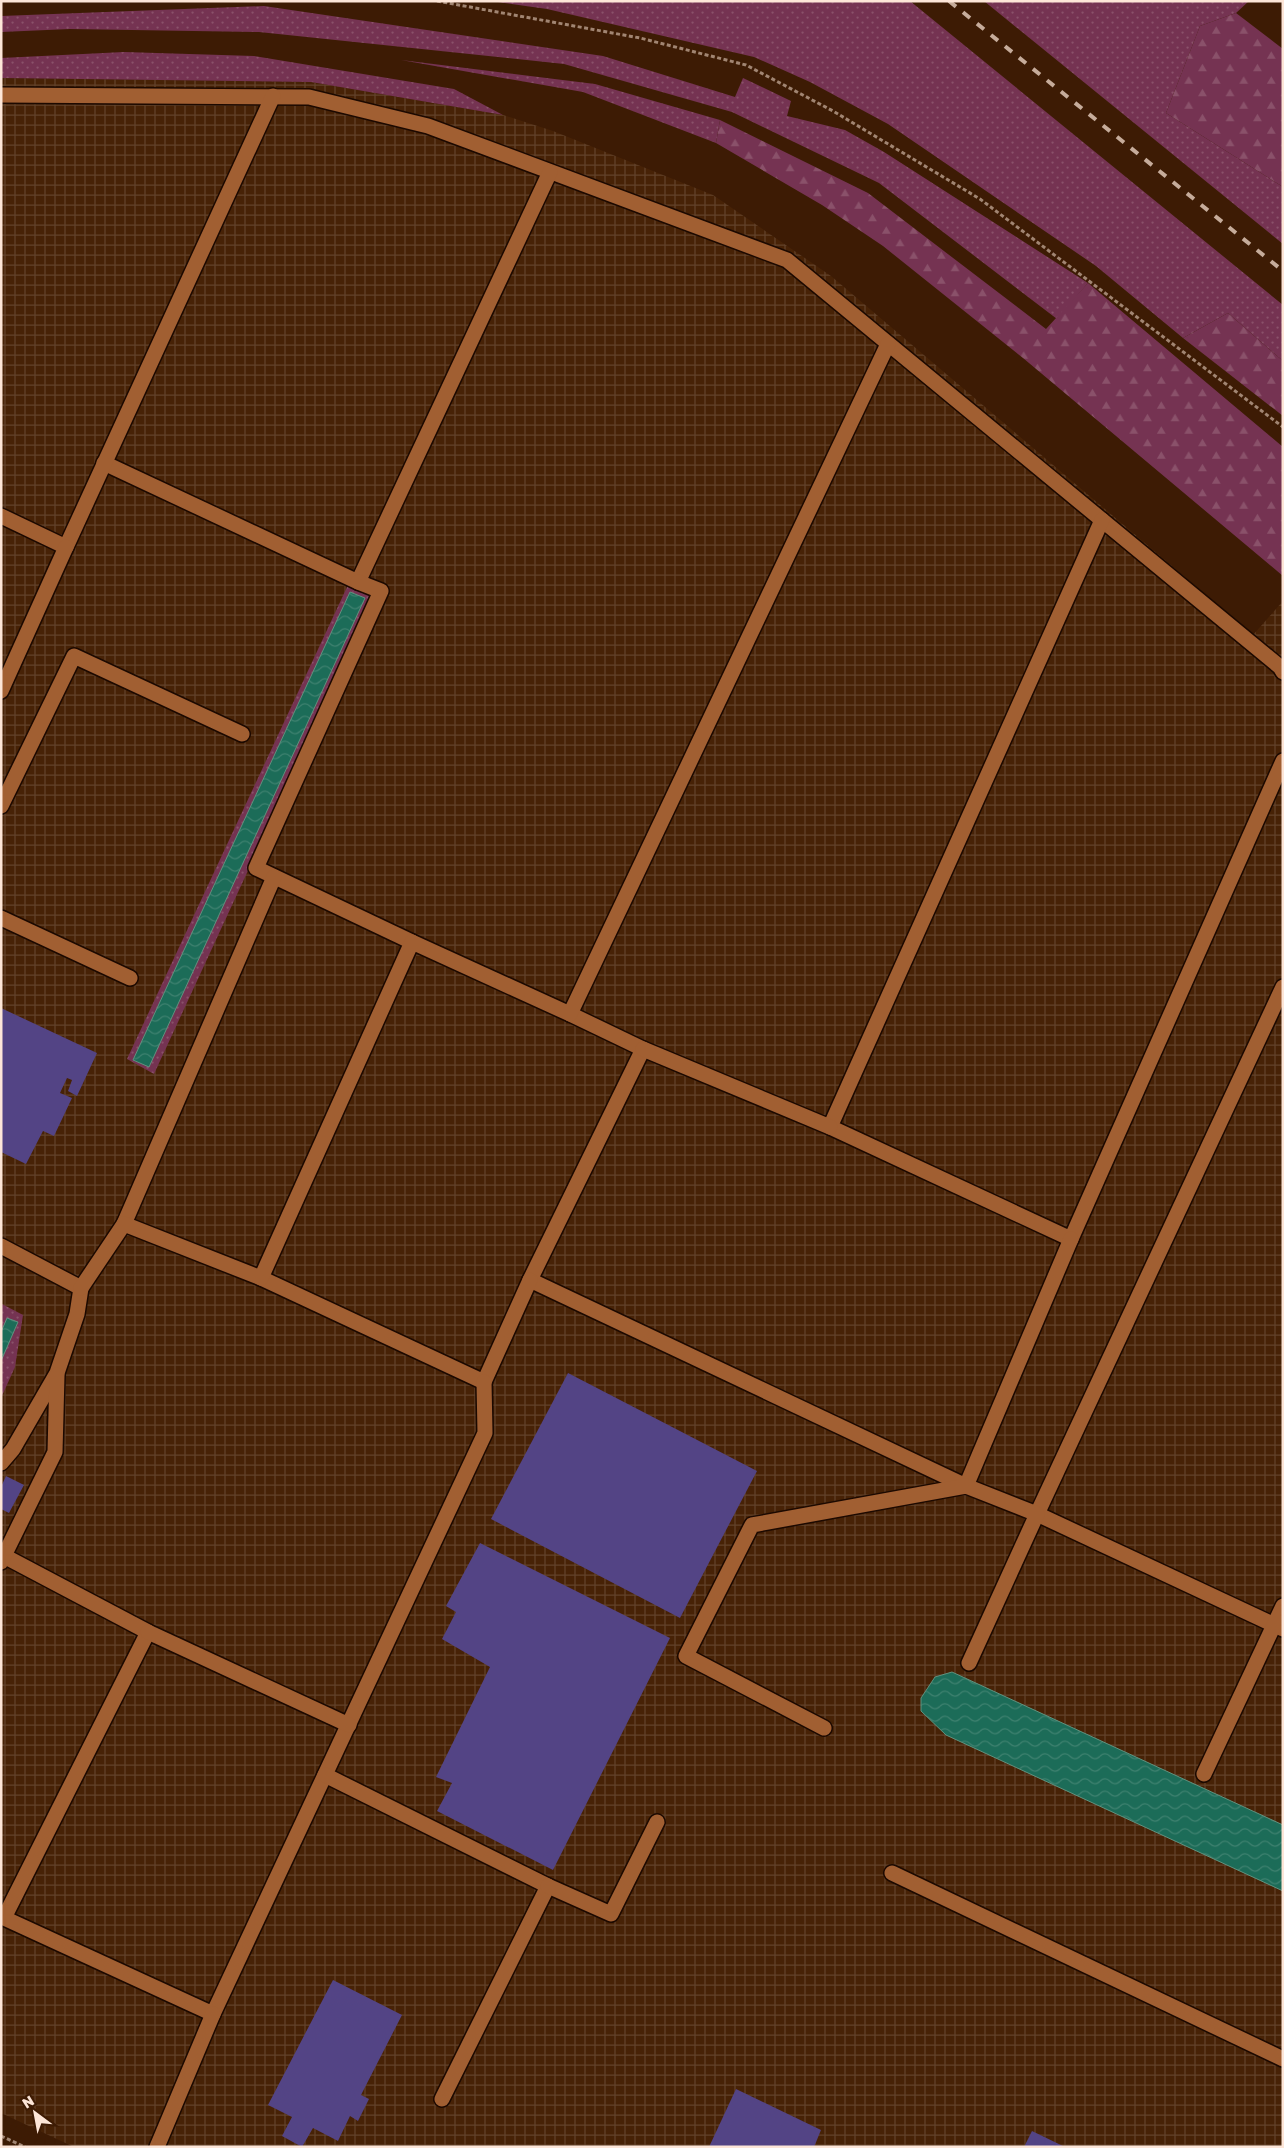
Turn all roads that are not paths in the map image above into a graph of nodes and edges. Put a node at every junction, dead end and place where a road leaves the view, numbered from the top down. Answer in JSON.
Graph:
{"nodes":[{"id":1,"x":1,"y":95,"type":"edge"},
{"id":2,"x":273,"y":96,"type":"junction"},
{"id":3,"x":550,"y":172,"type":"junction"},
{"id":4,"x":888,"y":344,"type":"junction"},
{"id":5,"x":104,"y":463,"type":"junction"},
{"id":6,"x":1,"y":516,"type":"edge"},
{"id":7,"x":1102,"y":520,"type":"junction"},
{"id":8,"x":66,"y":547,"type":"junction"},
{"id":9,"x":358,"y":582,"type":"junction"},
{"id":10,"x":1283,"y":672,"type":"edge"},
{"id":11,"x":1,"y":691,"type":"edge"},
{"id":12,"x":242,"y":734,"type":"dead end"},
{"id":13,"x":1283,"y":761,"type":"edge"},
{"id":14,"x":1,"y":806,"type":"edge"},
{"id":15,"x":274,"y":878,"type":"junction"},
{"id":16,"x":1,"y":918,"type":"edge"},
{"id":17,"x":412,"y":942,"type":"junction"},
{"id":18,"x":130,"y":978,"type":"dead end"},
{"id":19,"x":1283,"y":987,"type":"edge"},
{"id":20,"x":570,"y":1014,"type":"junction"},
{"id":21,"x":643,"y":1049,"type":"junction"},
{"id":22,"x":830,"y":1127,"type":"junction"},
{"id":23,"x":124,"y":1224,"type":"junction"},
{"id":24,"x":1071,"y":1239,"type":"junction"},
{"id":25,"x":1,"y":1246,"type":"edge"},
{"id":26,"x":260,"y":1278,"type":"junction"},
{"id":27,"x":530,"y":1280,"type":"junction"},
{"id":28,"x":81,"y":1288,"type":"junction"},
{"id":29,"x":57,"y":1373,"type":"junction"},
{"id":30,"x":484,"y":1382,"type":"junction"},
{"id":31,"x":1,"y":1463,"type":"edge"},
{"id":32,"x":966,"y":1486,"type":"junction"},
{"id":33,"x":1037,"y":1514,"type":"junction"},
{"id":34,"x":3,"y":1559,"type":"edge"},
{"id":35,"x":1283,"y":1606,"type":"edge"},
{"id":36,"x":1278,"y":1627,"type":"edge"},
{"id":37,"x":148,"y":1632,"type":"junction"},
{"id":38,"x":968,"y":1663,"type":"dead end"},
{"id":39,"x":349,"y":1725,"type":"junction"},
{"id":40,"x":824,"y":1728,"type":"dead end"},
{"id":41,"x":1204,"y":1774,"type":"dead end"},
{"id":42,"x":325,"y":1775,"type":"junction"},
{"id":43,"x":657,"y":1822,"type":"dead end"},
{"id":44,"x":892,"y":1873,"type":"dead end"},
{"id":45,"x":548,"y":1886,"type":"junction"},
{"id":46,"x":213,"y":2014,"type":"junction"},
{"id":47,"x":1283,"y":2059,"type":"edge"},
{"id":48,"x":442,"y":2099,"type":"dead end"},
{"id":49,"x":156,"y":2147,"type":"edge"}],
"edges":[{"from":1,"to":2,"type":"lane"},
{"from":2,"to":3,"type":"lane"},
{"from":2,"to":5,"type":"lane"},
{"from":3,"to":4,"type":"lane"},
{"from":3,"to":9,"type":"lane"},
{"from":4,"to":7,"type":"lane"},
{"from":4,"to":20,"type":"lane"},
{"from":5,"to":8,"type":"lane"},
{"from":5,"to":9,"type":"lane"},
{"from":6,"to":8,"type":"lane"},
{"from":7,"to":10,"type":"lane"},
{"from":7,"to":22,"type":"lane"},
{"from":8,"to":11,"type":"lane"},
{"from":9,"to":15,"type":"lane"},
{"from":12,"to":14,"type":"lane"},
{"from":13,"to":24,"type":"lane"},
{"from":15,"to":17,"type":"lane"},
{"from":15,"to":23,"type":"lane"},
{"from":16,"to":18,"type":"lane"},
{"from":17,"to":20,"type":"lane"},
{"from":17,"to":26,"type":"lane"},
{"from":19,"to":33,"type":"lane"},
{"from":20,"to":21,"type":"lane"},
{"from":21,"to":22,"type":"lane"},
{"from":21,"to":27,"type":"lane"},
{"from":22,"to":24,"type":"lane"},
{"from":23,"to":26,"type":"lane"},
{"from":23,"to":28,"type":"lane"},
{"from":24,"to":32,"type":"lane"},
{"from":25,"to":28,"type":"lane"},
{"from":26,"to":30,"type":"lane"},
{"from":27,"to":30,"type":"lane"},
{"from":27,"to":32,"type":"lane"},
{"from":28,"to":29,"type":"lane"},
{"from":29,"to":31,"type":"lane"},
{"from":29,"to":34,"type":"lane"},
{"from":30,"to":39,"type":"lane"},
{"from":32,"to":33,"type":"lane"},
{"from":32,"to":40,"type":"lane"},
{"from":33,"to":36,"type":"lane"},
{"from":33,"to":38,"type":"lane"},
{"from":34,"to":37,"type":"lane"},
{"from":35,"to":36,"type":"lane"},
{"from":36,"to":41,"type":"lane"},
{"from":37,"to":39,"type":"lane"},
{"from":37,"to":46,"type":"lane"},
{"from":39,"to":42,"type":"lane"},
{"from":42,"to":45,"type":"lane"},
{"from":42,"to":46,"type":"lane"},
{"from":43,"to":45,"type":"lane"},
{"from":44,"to":47,"type":"lane"},
{"from":45,"to":48,"type":"lane"},
{"from":46,"to":49,"type":"lane"}]}
